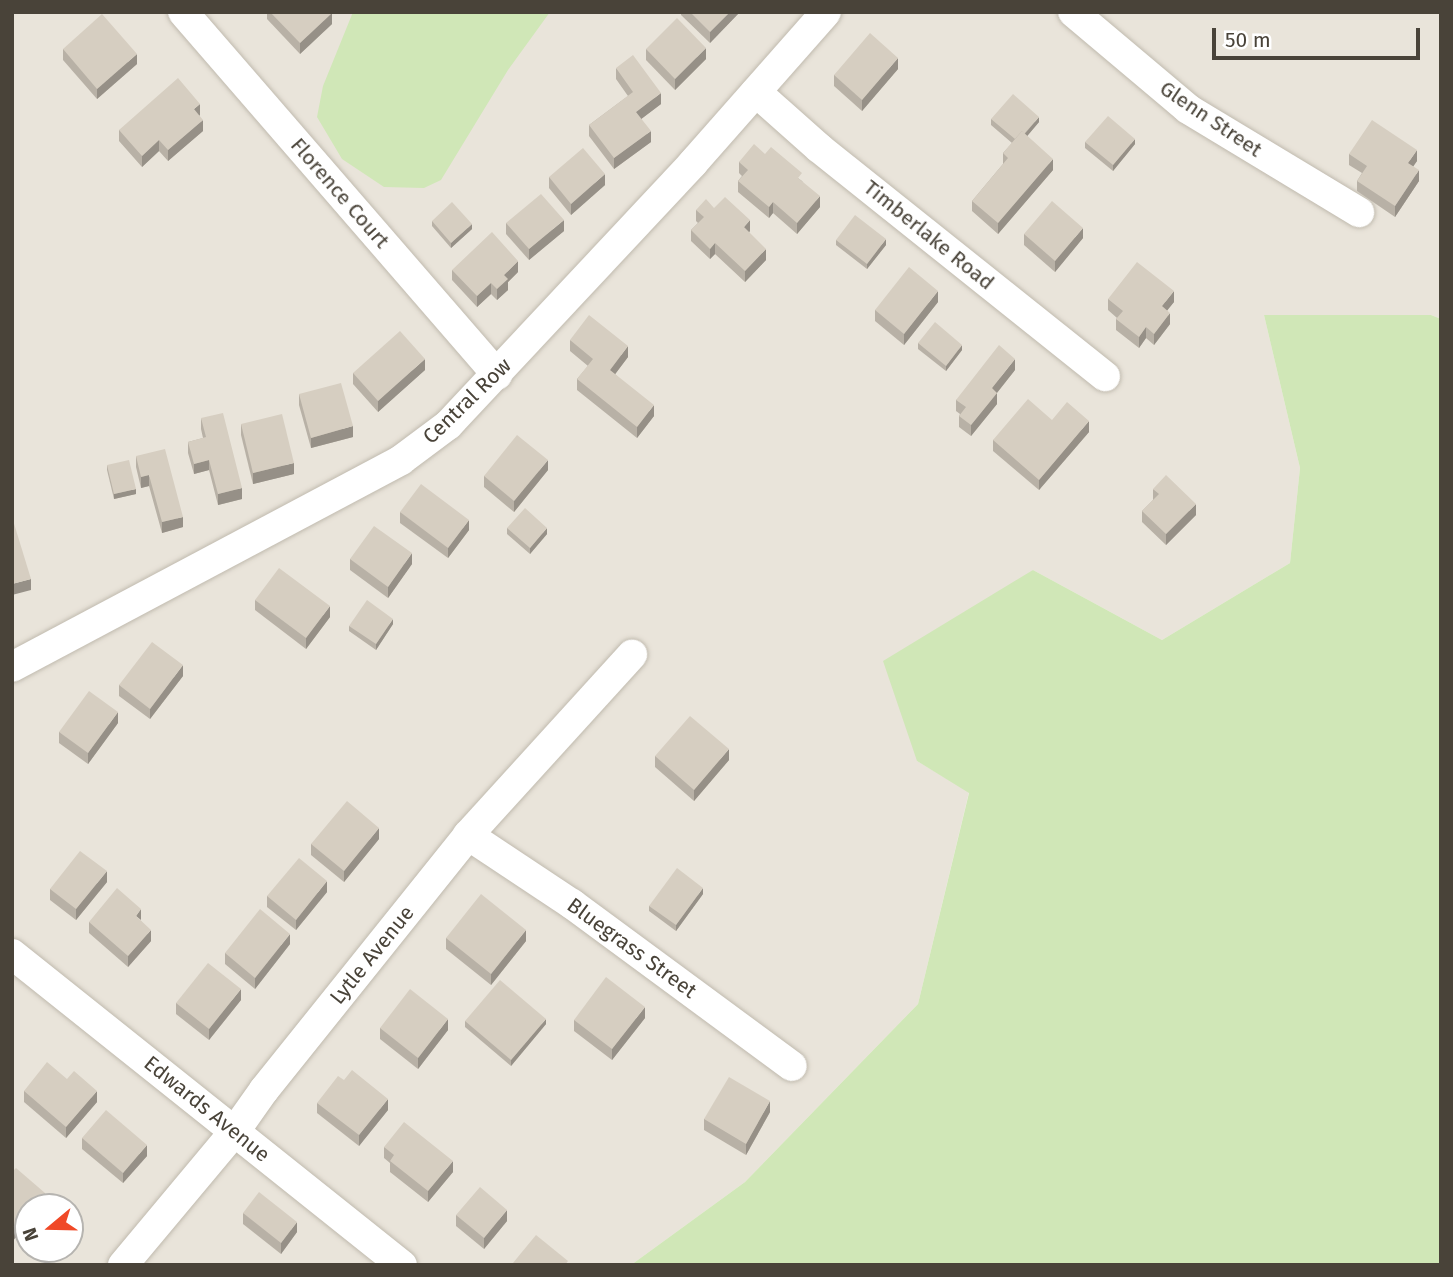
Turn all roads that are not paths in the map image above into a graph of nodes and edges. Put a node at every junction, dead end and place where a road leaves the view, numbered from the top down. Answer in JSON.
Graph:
{"nodes":[{"id":1,"x":183,"y":12,"type":"edge"},
{"id":2,"x":826,"y":12,"type":"edge"},
{"id":3,"x":1073,"y":12,"type":"edge"},
{"id":4,"x":756,"y":92,"type":"junction"},
{"id":5,"x":1359,"y":212,"type":"dead end"},
{"id":6,"x":496,"y":375,"type":"junction"},
{"id":7,"x":1105,"y":376,"type":"dead end"},
{"id":8,"x":632,"y":654,"type":"dead end"},
{"id":9,"x":12,"y":667,"type":"edge"},
{"id":10,"x":468,"y":835,"type":"junction"},
{"id":11,"x":12,"y":954,"type":"edge"},
{"id":12,"x":792,"y":1066,"type":"dead end"},
{"id":13,"x":235,"y":1131,"type":"junction"},
{"id":14,"x":123,"y":1265,"type":"edge"},
{"id":15,"x":402,"y":1265,"type":"edge"}],
"edges":[{"from":1,"to":6,"type":"street","name":"Florence Court"},
{"from":2,"to":4,"type":"street","name":"Central Row"},
{"from":3,"to":5,"type":"street","name":"Glenn Street"},
{"from":4,"to":6,"type":"street","name":"Central Row"},
{"from":4,"to":7,"type":"street","name":"Timberlake Road"},
{"from":6,"to":9,"type":"street","name":"Central Row"},
{"from":8,"to":10,"type":"street","name":"Lytle Avenue"},
{"from":10,"to":12,"type":"street","name":"Bluegrass Street"},
{"from":10,"to":13,"type":"street","name":"Lytle Avenue"},
{"from":11,"to":13,"type":"street","name":"Edwards Avenue"},
{"from":13,"to":14,"type":"street","name":"Lytle Avenue"},
{"from":13,"to":15,"type":"street","name":"Edwards Avenue"}]}
